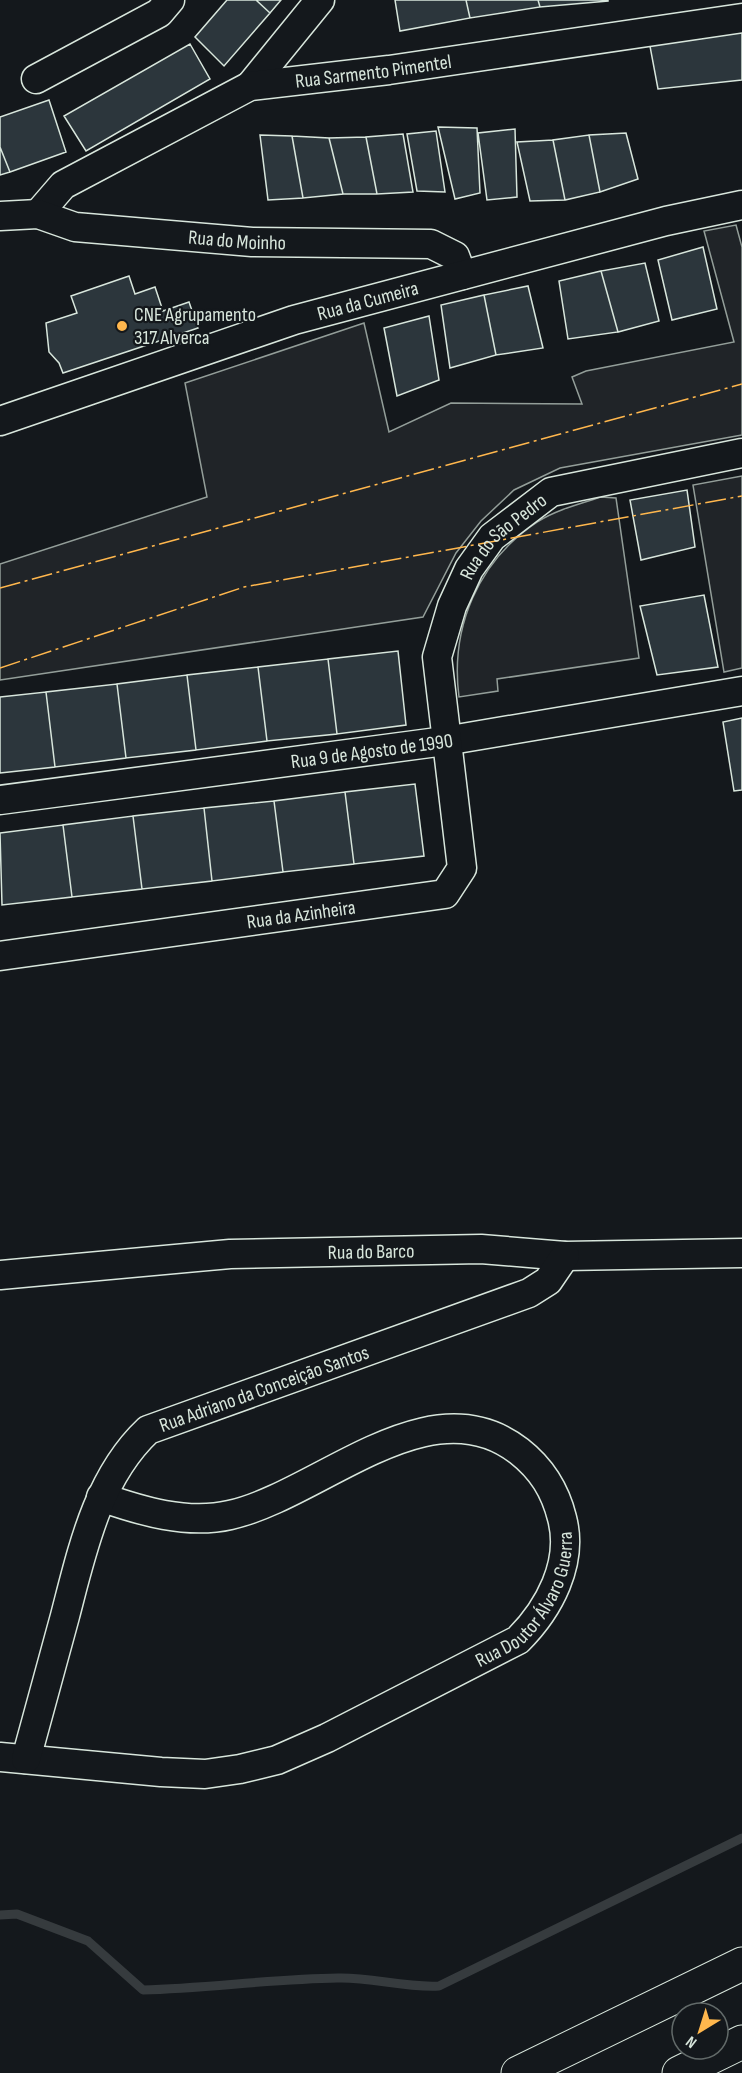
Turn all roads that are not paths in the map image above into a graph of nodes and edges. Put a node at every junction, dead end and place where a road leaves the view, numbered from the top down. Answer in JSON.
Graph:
{"nodes":[{"id":1,"x":170,"y":0,"type":"edge"},
{"id":2,"x":320,"y":0,"type":"edge"},
{"id":3,"x":742,"y":18,"type":"edge"},
{"id":4,"x":36,"y":80,"type":"dead end"},
{"id":5,"x":250,"y":86,"type":"junction"},
{"id":6,"x":742,"y":205,"type":"edge"},
{"id":7,"x":38,"y":214,"type":"junction"},
{"id":8,"x":0,"y":216,"type":"edge"},
{"id":9,"x":462,"y":275,"type":"junction"},
{"id":10,"x":0,"y":421,"type":"edge"},
{"id":11,"x":742,"y":453,"type":"edge"},
{"id":12,"x":742,"y":691,"type":"edge"},
{"id":13,"x":445,"y":741,"type":"junction"},
{"id":14,"x":0,"y":800,"type":"edge"},
{"id":15,"x":0,"y":956,"type":"edge"},
{"id":16,"x":742,"y":1253,"type":"edge"},
{"id":17,"x":565,"y":1256,"type":"junction"},
{"id":18,"x":0,"y":1275,"type":"edge"},
{"id":19,"x":101,"y":1497,"type":"junction"},
{"id":20,"x":13,"y":1758,"type":"edge"},
{"id":21,"x":742,"y":1964,"type":"edge"},
{"id":22,"x":742,"y":2042,"type":"edge"},
{"id":23,"x":518,"y":2073,"type":"edge"},
{"id":24,"x":679,"y":2073,"type":"edge"}],
"edges":[{"from":1,"to":4,"type":"street"},
{"from":2,"to":5,"type":"street"},
{"from":3,"to":5,"type":"street","name":"Rua Sarmento Pimentel"},
{"from":5,"to":7,"type":"street","name":"Rua Sarmento Pimentel"},
{"from":6,"to":9,"type":"street","name":"Rua da Cumeira"},
{"from":7,"to":8,"type":"street","name":"Rua do Moinho"},
{"from":7,"to":9,"type":"street","name":"Rua do Moinho"},
{"from":9,"to":10,"type":"street","name":"Rua da Cumeira"},
{"from":11,"to":13,"type":"street","name":"Rua do São Pedro"},
{"from":12,"to":13,"type":"street","name":"Rua 9 de Agosto de 1990"},
{"from":13,"to":14,"type":"street","name":"Rua 9 de Agosto de 1990"},
{"from":13,"to":15,"type":"street","name":"Rua da Azinheira"},
{"from":16,"to":17,"type":"street","name":"Rua do Barco"},
{"from":17,"to":18,"type":"street","name":"Rua do Barco"},
{"from":17,"to":19,"type":"street","name":"Rua Adriano da Conceição Santos"},
{"from":19,"to":20,"type":"street","name":"Rua Adriano da Conceição Santos"},
{"from":19,"to":20,"type":"street","name":"Rua Doutor Álvaro Guerra"},
{"from":21,"to":23,"type":"highway"},
{"from":22,"to":24,"type":"highway"}]}
